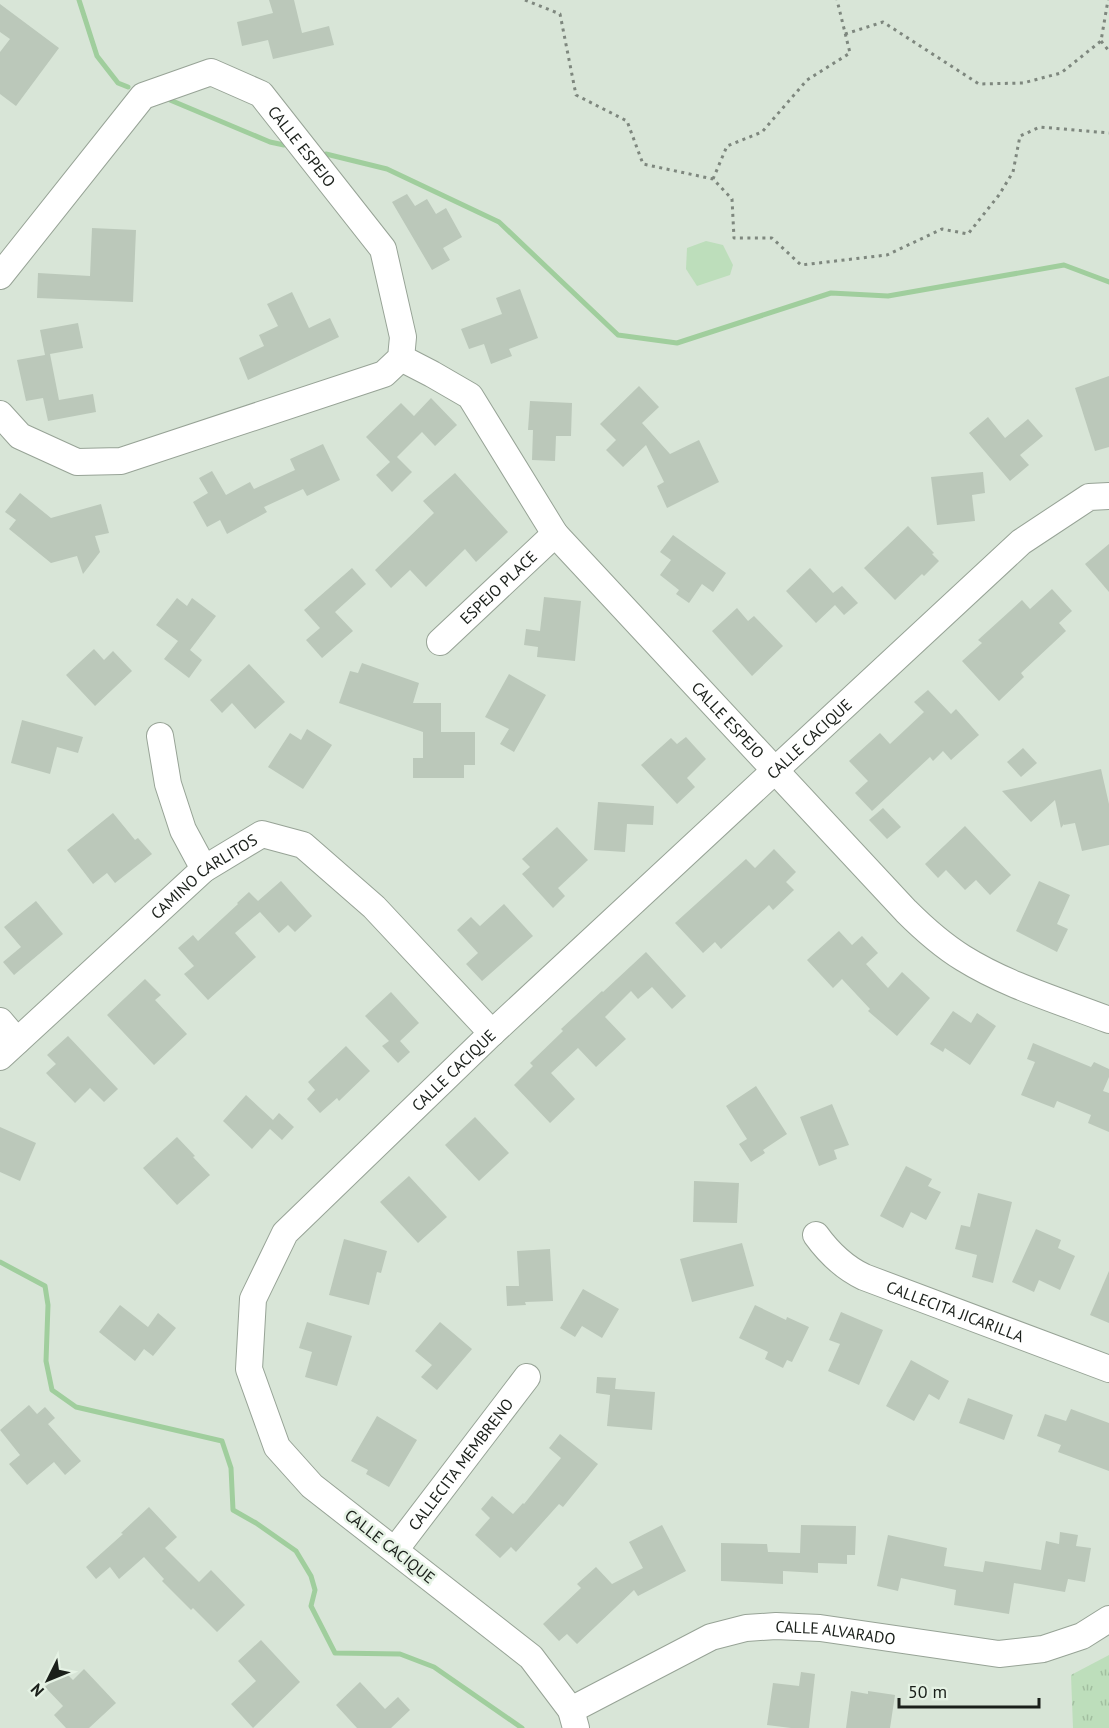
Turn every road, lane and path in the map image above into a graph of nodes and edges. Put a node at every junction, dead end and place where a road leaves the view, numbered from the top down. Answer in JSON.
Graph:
{"nodes":[{"id":1,"x":525,"y":0,"type":"edge"},
{"id":2,"x":837,"y":0,"type":"edge"},
{"id":3,"x":1108,"y":0,"type":"edge"},
{"id":4,"x":845,"y":34,"type":"junction"},
{"id":5,"x":1101,"y":41,"type":"junction"},
{"id":6,"x":1109,"y":51,"type":"edge"},
{"id":7,"x":1109,"y":133,"type":"edge"},
{"id":8,"x":713,"y":179,"type":"junction"},
{"id":9,"x":0,"y":276,"type":"edge"},
{"id":10,"x":401,"y":358,"type":"junction"},
{"id":11,"x":0,"y":414,"type":"edge"},
{"id":12,"x":1109,"y":496,"type":"edge"},
{"id":13,"x":555,"y":534,"type":"junction"},
{"id":14,"x":440,"y":642,"type":"dead end"},
{"id":15,"x":160,"y":736,"type":"dead end"},
{"id":16,"x":776,"y":771,"type":"junction"},
{"id":17,"x":204,"y":869,"type":"junction"},
{"id":18,"x":1109,"y":1020,"type":"edge"},
{"id":19,"x":0,"y":1021,"type":"edge"},
{"id":20,"x":492,"y":1034,"type":"junction"},
{"id":21,"x":8,"y":1049,"type":"edge"},
{"id":22,"x":816,"y":1234,"type":"dead end"},
{"id":23,"x":1109,"y":1369,"type":"edge"},
{"id":24,"x":527,"y":1377,"type":"dead end"},
{"id":25,"x":395,"y":1550,"type":"junction"},
{"id":26,"x":1109,"y":1619,"type":"edge"},
{"id":27,"x":573,"y":1719,"type":"edge"}],
"edges":[{"from":1,"to":8,"type":"path"},
{"from":2,"to":4,"type":"path"},
{"from":3,"to":5,"type":"path"},
{"from":4,"to":5,"type":"path"},
{"from":4,"to":8,"type":"path"},
{"from":5,"to":6,"type":"path"},
{"from":7,"to":8,"type":"path"},
{"from":9,"to":10,"type":"street","name":"CALLE ESPEJO"},
{"from":10,"to":11,"type":"street"},
{"from":10,"to":13,"type":"street","name":"CALLE ESPEJO"},
{"from":12,"to":16,"type":"street","name":"CALLE CACIQUE"},
{"from":13,"to":14,"type":"street","name":"ESPEJO PLACE"},
{"from":13,"to":16,"type":"street","name":"CALLE ESPEJO"},
{"from":15,"to":17,"type":"street"},
{"from":16,"to":18,"type":"street","name":"CALLE ESPEJO"},
{"from":16,"to":20,"type":"street","name":"CALLE CACIQUE"},
{"from":17,"to":20,"type":"street","name":"CAMINO CARLITOS"},
{"from":17,"to":21,"type":"street","name":"CAMINO CARLITOS"},
{"from":19,"to":21,"type":"street"},
{"from":20,"to":25,"type":"street","name":"CALLE CACIQUE"},
{"from":22,"to":23,"type":"street","name":"CALLECITA JICARILLA"},
{"from":24,"to":25,"type":"street","name":"CALLECITA MEMBRENO"},
{"from":25,"to":27,"type":"street","name":"CALLE CACIQUE"},
{"from":26,"to":27,"type":"street","name":"CALLE ALVARADO"}]}
